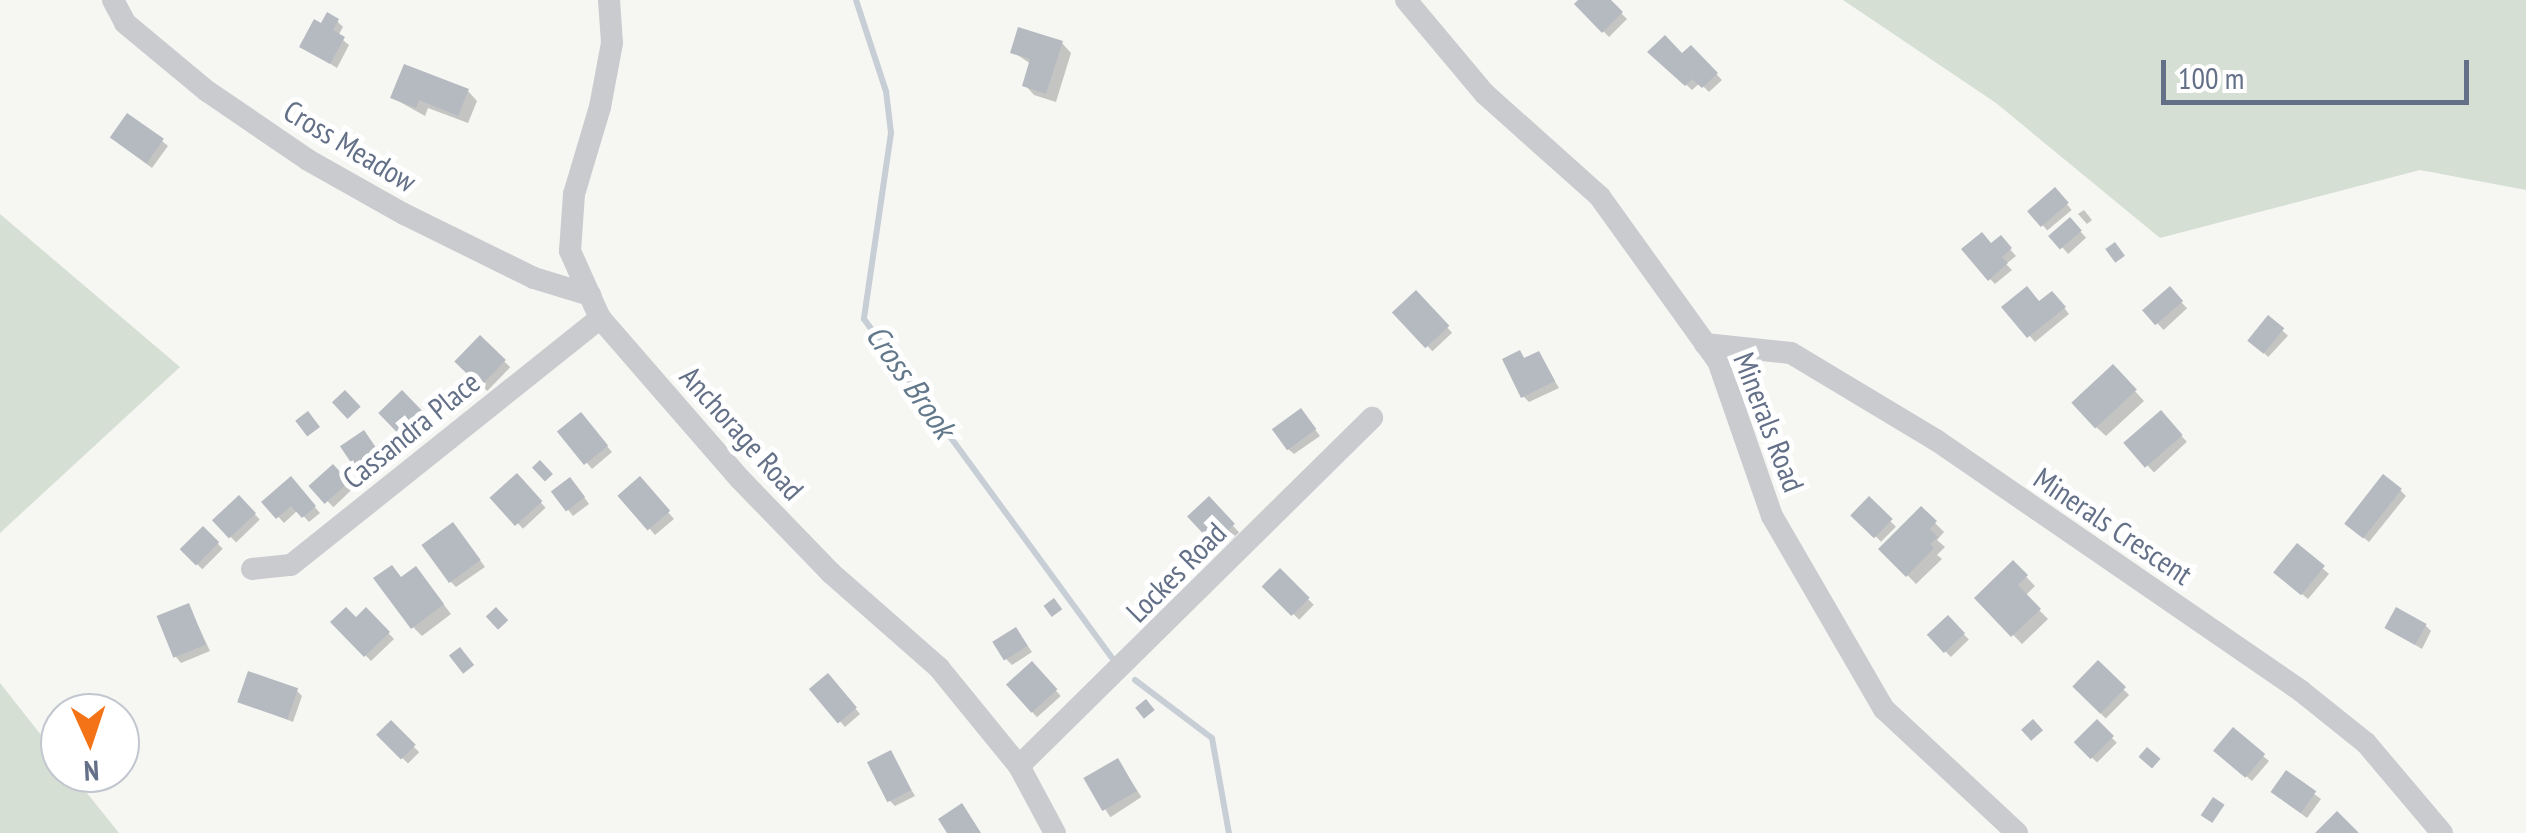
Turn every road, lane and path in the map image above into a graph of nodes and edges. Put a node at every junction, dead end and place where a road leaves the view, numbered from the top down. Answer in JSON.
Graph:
{"nodes":[{"id":1,"x":113,"y":0,"type":"edge"},
{"id":2,"x":610,"y":0,"type":"edge"},
{"id":3,"x":1406,"y":0,"type":"edge"},
{"id":4,"x":590,"y":295,"type":"junction"},
{"id":5,"x":600,"y":318,"type":"junction"},
{"id":6,"x":1705,"y":344,"type":"junction"},
{"id":7,"x":1372,"y":418,"type":"dead end"},
{"id":8,"x":252,"y":569,"type":"dead end"},
{"id":9,"x":1019,"y":766,"type":"junction"},
{"id":10,"x":1054,"y":833,"type":"edge"},
{"id":11,"x":2017,"y":833,"type":"edge"},
{"id":12,"x":2442,"y":833,"type":"edge"}],
"edges":[{"from":1,"to":4,"type":"street","name":"Cross Meadow"},
{"from":2,"to":4,"type":"street","name":"Anchorage Road"},
{"from":3,"to":6,"type":"street","name":"Minerals Road"},
{"from":4,"to":5,"type":"street","name":"Anchorage Road"},
{"from":5,"to":8,"type":"street","name":"Cassandra Place"},
{"from":5,"to":9,"type":"street","name":"Anchorage Road"},
{"from":6,"to":11,"type":"street","name":"Minerals Road"},
{"from":6,"to":12,"type":"street","name":"Minerals Crescent"},
{"from":7,"to":9,"type":"street","name":"Lockes Road"},
{"from":9,"to":10,"type":"street","name":"Anchorage Road"}]}
